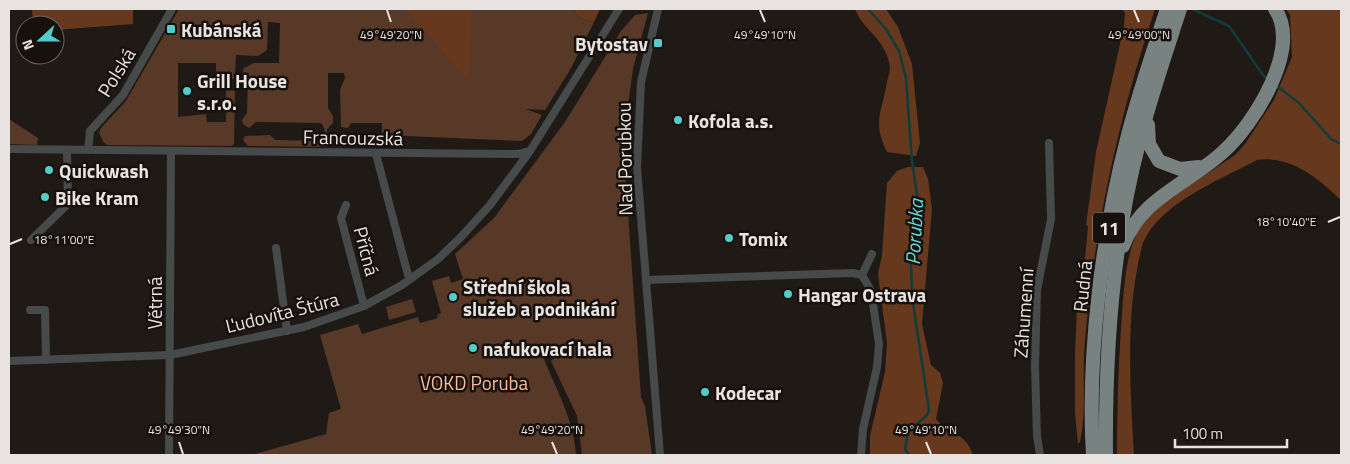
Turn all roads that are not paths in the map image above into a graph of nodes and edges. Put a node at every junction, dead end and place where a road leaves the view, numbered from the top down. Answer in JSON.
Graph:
{"nodes":[{"id":1,"x":172,"y":9,"type":"edge"},
{"id":2,"x":619,"y":9,"type":"edge"},
{"id":3,"x":658,"y":9,"type":"edge"},
{"id":4,"x":1167,"y":9,"type":"edge"},
{"id":5,"x":1180,"y":9,"type":"edge"},
{"id":6,"x":1275,"y":9,"type":"edge"},
{"id":7,"x":1150,"y":106,"type":"junction"},
{"id":8,"x":1049,"y":143,"type":"dead end"},
{"id":9,"x":9,"y":149,"type":"edge"},
{"id":10,"x":67,"y":150,"type":"junction"},
{"id":11,"x":88,"y":150,"type":"junction"},
{"id":12,"x":171,"y":151,"type":"junction"},
{"id":13,"x":530,"y":151,"type":"junction"},
{"id":14,"x":376,"y":154,"type":"junction"},
{"id":15,"x":1203,"y":166,"type":"junction"},
{"id":16,"x":346,"y":205,"type":"dead end"},
{"id":17,"x":31,"y":240,"type":"dead end"},
{"id":18,"x":276,"y":248,"type":"dead end"},
{"id":19,"x":872,"y":254,"type":"dead end"},
{"id":20,"x":1115,"y":270,"type":"junction"},
{"id":21,"x":862,"y":275,"type":"junction"},
{"id":22,"x":413,"y":277,"type":"junction"},
{"id":23,"x":646,"y":280,"type":"junction"},
{"id":24,"x":364,"y":306,"type":"junction"},
{"id":25,"x":30,"y":310,"type":"dead end"},
{"id":26,"x":287,"y":331,"type":"junction"},
{"id":27,"x":170,"y":355,"type":"junction"},
{"id":28,"x":46,"y":360,"type":"junction"},
{"id":29,"x":9,"y":361,"type":"edge"},
{"id":30,"x":169,"y":455,"type":"edge"},
{"id":31,"x":660,"y":455,"type":"edge"},
{"id":32,"x":861,"y":455,"type":"edge"},
{"id":33,"x":1040,"y":455,"type":"edge"},
{"id":34,"x":1093,"y":455,"type":"edge"},
{"id":35,"x":1106,"y":455,"type":"edge"}],
"edges":[{"from":1,"to":11,"type":"street","name":"Polská"},
{"from":2,"to":13,"type":"street"},
{"from":3,"to":23,"type":"street","name":"Nad Porubkou"},
{"from":4,"to":34,"type":"highway","name":"Rudná","number":"11"},
{"from":5,"to":7,"type":"highway","name":"Rudná","number":"11"},
{"from":6,"to":15,"type":"highway"},
{"from":7,"to":15,"type":"highway"},
{"from":7,"to":20,"type":"highway","name":"Rudná","number":"11"},
{"from":8,"to":33,"type":"street","name":"Záhumenní"},
{"from":9,"to":10,"type":"street","name":"Francouzská"},
{"from":10,"to":11,"type":"street","name":"Francouzská"},
{"from":10,"to":17,"type":"street"},
{"from":11,"to":12,"type":"street","name":"Francouzská"},
{"from":12,"to":14,"type":"street","name":"Francouzská"},
{"from":12,"to":27,"type":"street","name":"Větrná"},
{"from":13,"to":14,"type":"street","name":"Francouzská"},
{"from":13,"to":22,"type":"street","name":"Ľudovíta Štúra"},
{"from":14,"to":22,"type":"street"},
{"from":15,"to":20,"type":"highway"},
{"from":16,"to":24,"type":"street","name":"Příčná"},
{"from":18,"to":26,"type":"street"},
{"from":19,"to":21,"type":"street"},
{"from":20,"to":35,"type":"highway","name":"Rudná","number":"11"},
{"from":21,"to":23,"type":"street"},
{"from":21,"to":32,"type":"street"},
{"from":22,"to":24,"type":"street","name":"Ľudovíta Štúra"},
{"from":23,"to":31,"type":"street","name":"Nad Porubkou"},
{"from":24,"to":26,"type":"street","name":"Ľudovíta Štúra"},
{"from":25,"to":28,"type":"street"},
{"from":26,"to":27,"type":"street","name":"Ľudovíta Štúra"},
{"from":27,"to":28,"type":"street","name":"Ľudovíta Štúra"},
{"from":27,"to":30,"type":"street","name":"Větrná"},
{"from":28,"to":29,"type":"street","name":"Ľudovíta Štúra"}]}
